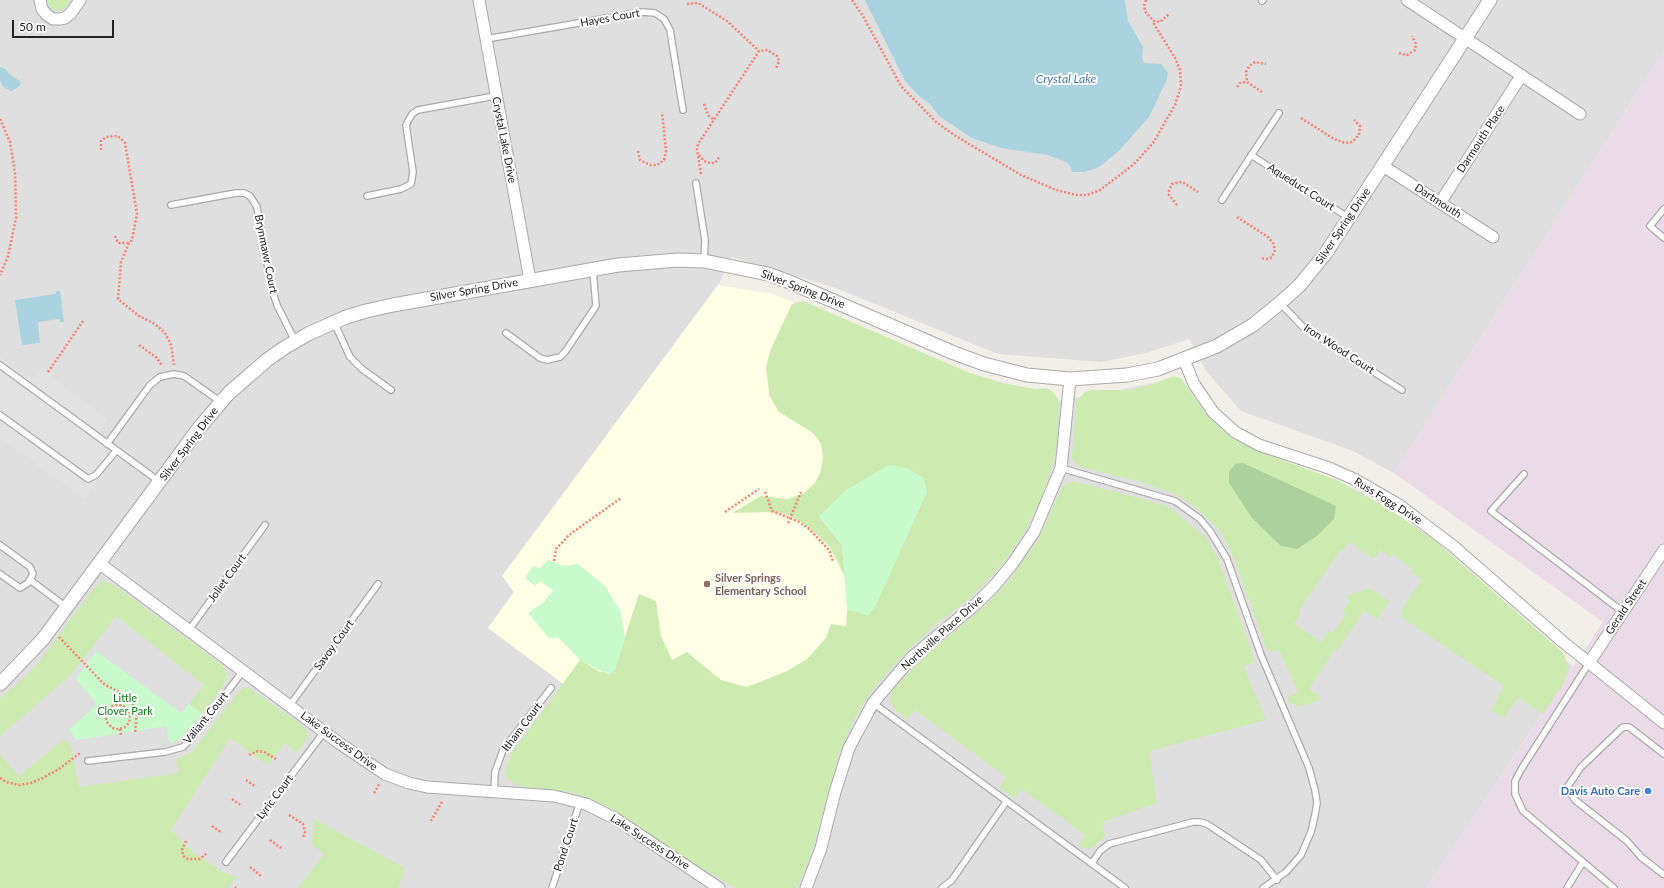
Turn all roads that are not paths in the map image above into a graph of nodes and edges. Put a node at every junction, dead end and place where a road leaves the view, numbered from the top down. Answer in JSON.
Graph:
{"nodes":[{"id":1,"x":40,"y":0,"type":"edge"},
{"id":2,"x":80,"y":0,"type":"edge"},
{"id":3,"x":478,"y":0,"type":"edge"},
{"id":4,"x":1407,"y":0,"type":"edge"},
{"id":5,"x":1490,"y":0,"type":"edge"},
{"id":6,"x":1465,"y":38,"type":"junction"},
{"id":7,"x":486,"y":39,"type":"junction"},
{"id":8,"x":1521,"y":76,"type":"junction"},
{"id":9,"x":495,"y":96,"type":"junction"},
{"id":10,"x":683,"y":110,"type":"dead end"},
{"id":11,"x":1279,"y":113,"type":"dead end"},
{"id":12,"x":1580,"y":114,"type":"dead end"},
{"id":13,"x":1251,"y":155,"type":"junction"},
{"id":14,"x":1383,"y":166,"type":"junction"},
{"id":15,"x":696,"y":182,"type":"dead end"},
{"id":16,"x":367,"y":196,"type":"dead end"},
{"id":17,"x":1222,"y":200,"type":"dead end"},
{"id":18,"x":1440,"y":203,"type":"junction"},
{"id":19,"x":171,"y":205,"type":"dead end"},
{"id":20,"x":1664,"y":209,"type":"edge"},
{"id":21,"x":1350,"y":218,"type":"junction"},
{"id":22,"x":1493,"y":237,"type":"dead end"},
{"id":23,"x":1664,"y":238,"type":"edge"},
{"id":24,"x":704,"y":261,"type":"junction"},
{"id":25,"x":593,"y":269,"type":"junction"},
{"id":26,"x":530,"y":280,"type":"junction"},
{"id":27,"x":1280,"y":303,"type":"junction"},
{"id":28,"x":334,"y":322,"type":"junction"},
{"id":29,"x":506,"y":333,"type":"dead end"},
{"id":30,"x":296,"y":341,"type":"junction"},
{"id":31,"x":1184,"y":360,"type":"junction"},
{"id":32,"x":0,"y":365,"type":"edge"},
{"id":33,"x":1070,"y":379,"type":"junction"},
{"id":34,"x":391,"y":390,"type":"dead end"},
{"id":35,"x":1402,"y":390,"type":"dead end"},
{"id":36,"x":221,"y":402,"type":"junction"},
{"id":37,"x":0,"y":415,"type":"edge"},
{"id":38,"x":107,"y":444,"type":"junction"},
{"id":39,"x":116,"y":451,"type":"junction"},
{"id":40,"x":1061,"y":468,"type":"junction"},
{"id":41,"x":1524,"y":474,"type":"dead end"},
{"id":42,"x":160,"y":482,"type":"junction"},
{"id":43,"x":265,"y":525,"type":"dead end"},
{"id":44,"x":0,"y":545,"type":"edge"},
{"id":45,"x":1664,"y":550,"type":"edge"},
{"id":46,"x":99,"y":563,"type":"junction"},
{"id":47,"x":0,"y":574,"type":"edge"},
{"id":48,"x":30,"y":580,"type":"junction"},
{"id":49,"x":378,"y":584,"type":"dead end"},
{"id":50,"x":66,"y":607,"type":"junction"},
{"id":51,"x":1623,"y":612,"type":"junction"},
{"id":52,"x":189,"y":630,"type":"junction"},
{"id":53,"x":1589,"y":663,"type":"junction"},
{"id":54,"x":243,"y":671,"type":"junction"},
{"id":55,"x":0,"y":684,"type":"edge"},
{"id":56,"x":551,"y":688,"type":"dead end"},
{"id":57,"x":873,"y":704,"type":"junction"},
{"id":58,"x":290,"y":705,"type":"junction"},
{"id":59,"x":1664,"y":723,"type":"edge"},
{"id":60,"x":324,"y":732,"type":"junction"},
{"id":61,"x":1664,"y":754,"type":"edge"},
{"id":62,"x":88,"y":761,"type":"dead end"},
{"id":63,"x":494,"y":792,"type":"junction"},
{"id":64,"x":580,"y":802,"type":"junction"},
{"id":65,"x":1006,"y":802,"type":"junction"},
{"id":66,"x":226,"y":862,"type":"dead end"},
{"id":67,"x":1583,"y":862,"type":"junction"},
{"id":68,"x":1092,"y":863,"type":"junction"},
{"id":69,"x":1663,"y":874,"type":"dead end"},
{"id":70,"x":1277,"y":880,"type":"junction"},
{"id":71,"x":552,"y":888,"type":"edge"},
{"id":72,"x":719,"y":888,"type":"edge"},
{"id":73,"x":806,"y":888,"type":"edge"},
{"id":74,"x":942,"y":888,"type":"edge"},
{"id":75,"x":1125,"y":888,"type":"edge"},
{"id":76,"x":1263,"y":888,"type":"edge"},
{"id":77,"x":1567,"y":888,"type":"edge"},
{"id":78,"x":1614,"y":888,"type":"edge"}],
"edges":[{"from":1,"to":2,"type":"street"},
{"from":3,"to":7,"type":"street","name":"Crystal Lake Drive"},
{"from":4,"to":6,"type":"street"},
{"from":5,"to":6,"type":"street","name":"Silver Spring Drive"},
{"from":6,"to":8,"type":"street"},
{"from":6,"to":14,"type":"street","name":"Silver Spring Drive"},
{"from":7,"to":9,"type":"street","name":"Crystal Lake Drive"},
{"from":7,"to":10,"type":"lane","name":"Hayes Court"},
{"from":8,"to":12,"type":"street"},
{"from":8,"to":18,"type":"street","name":"Darmouth Place"},
{"from":9,"to":16,"type":"lane"},
{"from":9,"to":26,"type":"street","name":"Crystal Lake Drive"},
{"from":11,"to":13,"type":"lane"},
{"from":13,"to":17,"type":"lane"},
{"from":13,"to":21,"type":"lane","name":"Aqueduct Court"},
{"from":14,"to":18,"type":"street","name":"Dartmouth"},
{"from":14,"to":21,"type":"street","name":"Silver Spring Drive"},
{"from":15,"to":24,"type":"lane"},
{"from":18,"to":22,"type":"street","name":"Dartmouth"},
{"from":19,"to":30,"type":"lane","name":"Brynmawr Court"},
{"from":20,"to":23,"type":"lane"},
{"from":21,"to":27,"type":"street","name":"Silver Spring Drive"},
{"from":24,"to":25,"type":"street","name":"Silver Spring Drive"},
{"from":24,"to":33,"type":"street","name":"Silver Spring Drive"},
{"from":25,"to":26,"type":"street","name":"Silver Spring Drive"},
{"from":25,"to":29,"type":"lane"},
{"from":26,"to":28,"type":"street","name":"Silver Spring Drive"},
{"from":27,"to":31,"type":"street","name":"Silver Spring Drive"},
{"from":27,"to":35,"type":"lane","name":"Iron Wood Court"},
{"from":28,"to":30,"type":"street","name":"Silver Spring Drive"},
{"from":28,"to":34,"type":"lane"},
{"from":30,"to":36,"type":"street","name":"Silver Spring Drive"},
{"from":31,"to":33,"type":"street","name":"Silver Spring Drive"},
{"from":31,"to":53,"type":"street","name":"Russ Fogg Drive"},
{"from":32,"to":38,"type":"lane"},
{"from":33,"to":40,"type":"street","name":"Northville Place Drive"},
{"from":36,"to":38,"type":"lane"},
{"from":36,"to":42,"type":"street","name":"Silver Spring Drive"},
{"from":37,"to":39,"type":"lane"},
{"from":38,"to":39,"type":"lane"},
{"from":39,"to":42,"type":"lane"},
{"from":40,"to":57,"type":"street","name":"Northville Place Drive"},
{"from":40,"to":70,"type":"lane"},
{"from":41,"to":51,"type":"lane"},
{"from":42,"to":46,"type":"street","name":"Silver Spring Drive"},
{"from":43,"to":52,"type":"lane","name":"Joliet Court"},
{"from":44,"to":48,"type":"lane"},
{"from":45,"to":51,"type":"street","name":"Gerald Street"},
{"from":46,"to":50,"type":"street","name":"Silver Spring Drive"},
{"from":46,"to":52,"type":"street","name":"Lake Success Drive"},
{"from":47,"to":48,"type":"lane"},
{"from":48,"to":50,"type":"lane"},
{"from":49,"to":58,"type":"lane","name":"Savoy Court"},
{"from":50,"to":55,"type":"street","name":"Silver Spring Drive"},
{"from":51,"to":53,"type":"street","name":"Gerald Street"},
{"from":52,"to":54,"type":"street","name":"Lake Success Drive"},
{"from":53,"to":59,"type":"street","name":"Russ Fogg Drive"},
{"from":53,"to":67,"type":"lane"},
{"from":54,"to":58,"type":"street","name":"Lake Success Drive"},
{"from":54,"to":62,"type":"lane","name":"Valiant Court"},
{"from":56,"to":63,"type":"lane","name":"Itham Court"},
{"from":57,"to":65,"type":"lane"},
{"from":57,"to":73,"type":"street","name":"Northville Place Drive"},
{"from":58,"to":60,"type":"street","name":"Lake Success Drive"},
{"from":60,"to":63,"type":"street","name":"Lake Success Drive"},
{"from":60,"to":66,"type":"lane","name":"Lyric Court"},
{"from":61,"to":69,"type":"lane"},
{"from":63,"to":64,"type":"street","name":"Lake Success Drive"},
{"from":64,"to":71,"type":"lane","name":"Pond Court"},
{"from":64,"to":72,"type":"street","name":"Lake Success Drive"},
{"from":65,"to":68,"type":"lane"},
{"from":65,"to":74,"type":"lane"},
{"from":67,"to":77,"type":"lane"},
{"from":67,"to":78,"type":"lane"},
{"from":68,"to":70,"type":"lane"},
{"from":68,"to":75,"type":"lane"},
{"from":70,"to":76,"type":"lane"}]}
